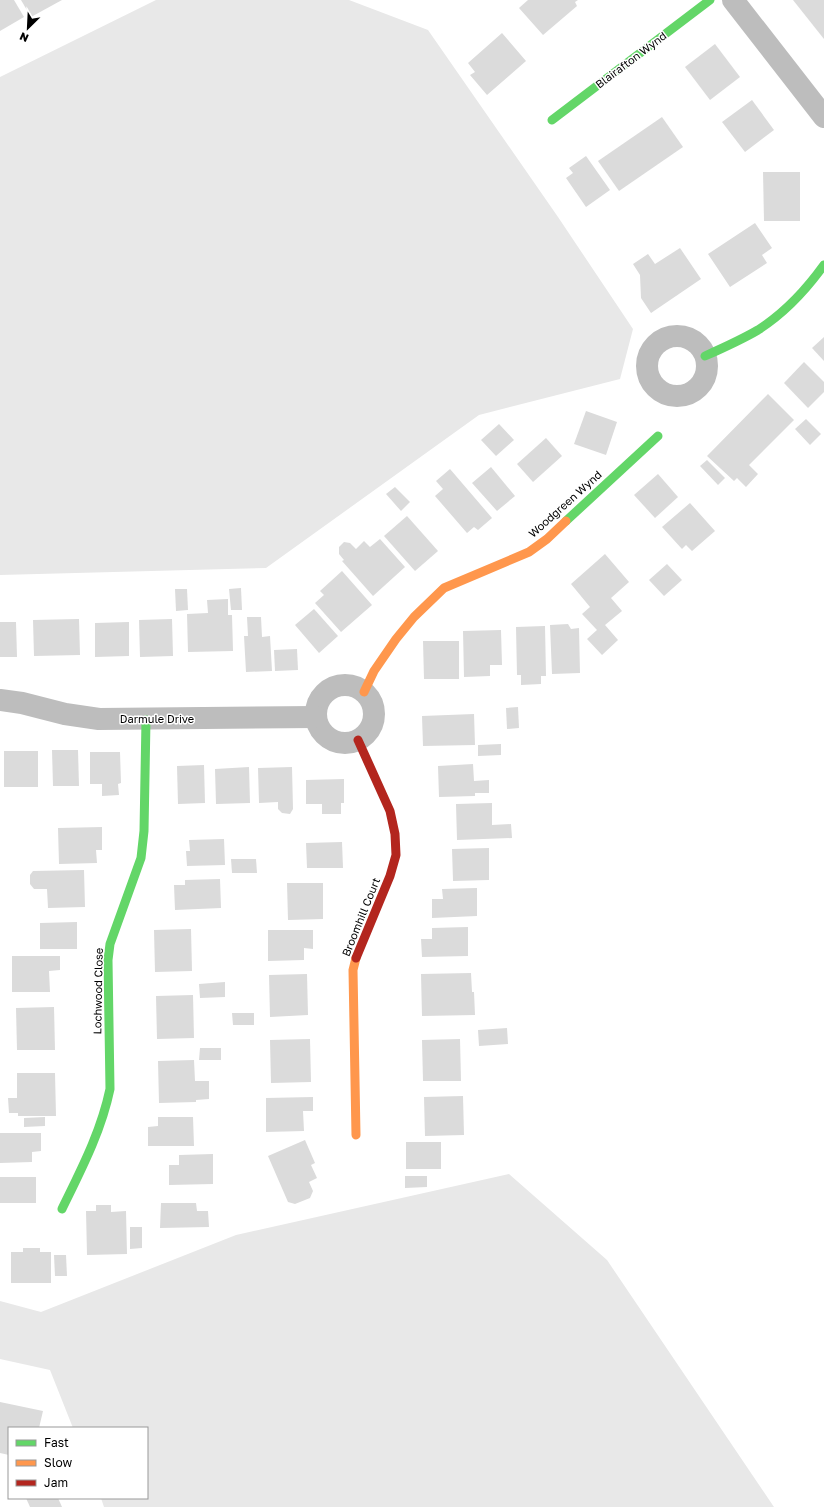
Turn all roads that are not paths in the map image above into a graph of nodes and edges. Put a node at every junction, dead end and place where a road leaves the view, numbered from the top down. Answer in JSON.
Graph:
{"nodes":[{"id":1,"x":710,"y":0,"type":"edge"},
{"id":2,"x":733,"y":0,"type":"edge"},
{"id":3,"x":824,"y":117,"type":"edge"},
{"id":4,"x":552,"y":120,"type":"dead end"},
{"id":5,"x":824,"y":265,"type":"edge"},
{"id":6,"x":705,"y":356,"type":"dead end"},
{"id":7,"x":658,"y":436,"type":"dead end"},
{"id":8,"x":364,"y":692,"type":"junction"},
{"id":9,"x":0,"y":700,"type":"edge"},
{"id":10,"x":316,"y":717,"type":"junction"},
{"id":11,"x":146,"y":720,"type":"junction"},
{"id":12,"x":358,"y":740,"type":"junction"},
{"id":13,"x":356,"y":1135,"type":"dead end"},
{"id":14,"x":62,"y":1209,"type":"dead end"}],
"edges":[{"from":1,"to":4,"type":"street","name":"Blairafton Wynd"},
{"from":2,"to":3,"type":"street"},
{"from":5,"to":6,"type":"street"},
{"from":7,"to":8,"type":"street","name":"Woodgreen Wynd"},
{"from":8,"to":10,"type":"street"},
{"from":8,"to":12,"type":"street"},
{"from":9,"to":11,"type":"street","name":"Darmule Drive"},
{"from":10,"to":11,"type":"street","name":"Darmule Drive"},
{"from":10,"to":12,"type":"street"},
{"from":11,"to":14,"type":"street","name":"Lochwood Close"},
{"from":12,"to":13,"type":"street","name":"Broomhill Court"}]}
